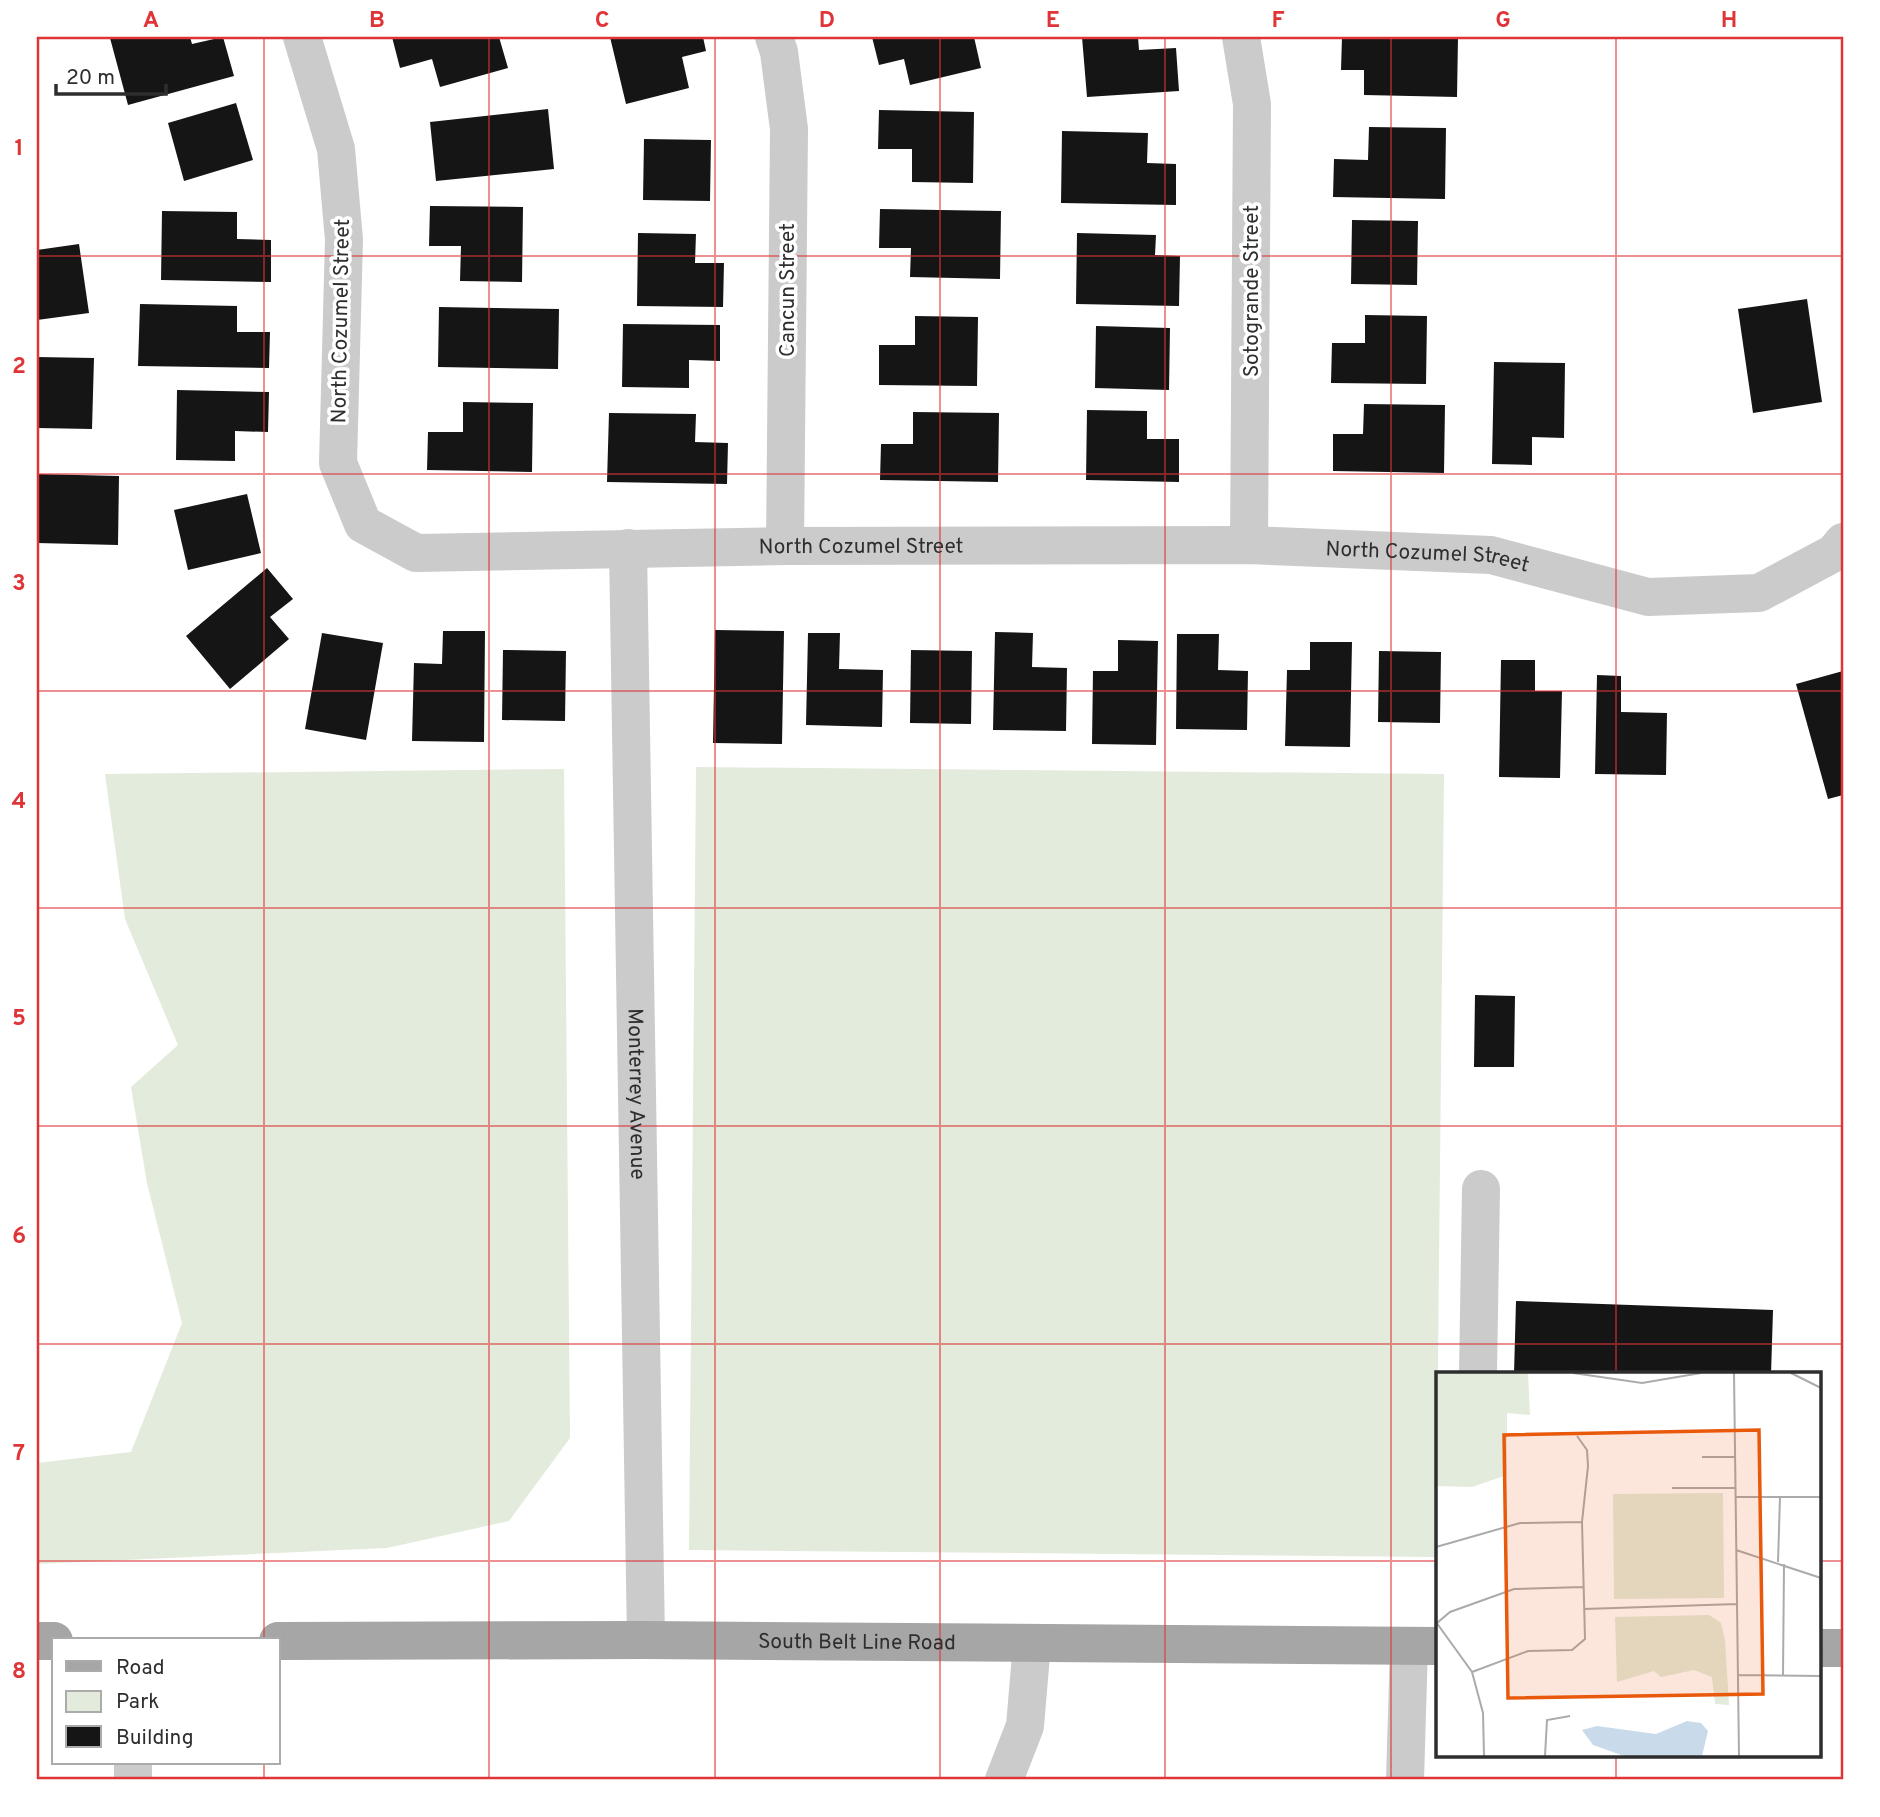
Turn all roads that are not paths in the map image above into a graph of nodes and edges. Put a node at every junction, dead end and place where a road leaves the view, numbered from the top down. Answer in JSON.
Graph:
{"nodes":[{"id":1,"x":302,"y":37,"type":"edge"},
{"id":2,"x":774,"y":37,"type":"edge"},
{"id":3,"x":1241,"y":37,"type":"edge"},
{"id":4,"x":1843,"y":542,"type":"edge"},
{"id":5,"x":1249,"y":545,"type":"junction"},
{"id":6,"x":785,"y":546,"type":"junction"},
{"id":7,"x":628,"y":548,"type":"junction"},
{"id":8,"x":1481,"y":1189,"type":"dead end"},
{"id":9,"x":1478,"y":1372,"type":"edge"},
{"id":10,"x":646,"y":1640,"type":"junction"},
{"id":11,"x":280,"y":1641,"type":"edge"},
{"id":12,"x":1032,"y":1643,"type":"junction"},
{"id":13,"x":1423,"y":1646,"type":"edge"},
{"id":14,"x":1820,"y":1648,"type":"edge"},
{"id":15,"x":1843,"y":1648,"type":"edge"},
{"id":16,"x":1004,"y":1780,"type":"edge"},
{"id":17,"x":1405,"y":1780,"type":"edge"}],
"edges":[{"from":1,"to":7,"type":"street","name":"North Cozumel Street"},
{"from":2,"to":6,"type":"street","name":"Cancun Street"},
{"from":3,"to":5,"type":"street","name":"Sotogrande Street"},
{"from":4,"to":5,"type":"street","name":"North Cozumel Street"},
{"from":5,"to":6,"type":"street","name":"North Cozumel Street"},
{"from":6,"to":7,"type":"street","name":"North Cozumel Street"},
{"from":7,"to":10,"type":"street","name":"Monterrey Avenue"},
{"from":8,"to":9,"type":"street"},
{"from":10,"to":11,"type":"main road","name":"South Belt Line Road"},
{"from":10,"to":12,"type":"main road","name":"South Belt Line Road"},
{"from":12,"to":13,"type":"main road","name":"South Belt Line Road"},
{"from":12,"to":16,"type":"street"},
{"from":13,"to":17,"type":"street"},
{"from":14,"to":15,"type":"main road"}]}
